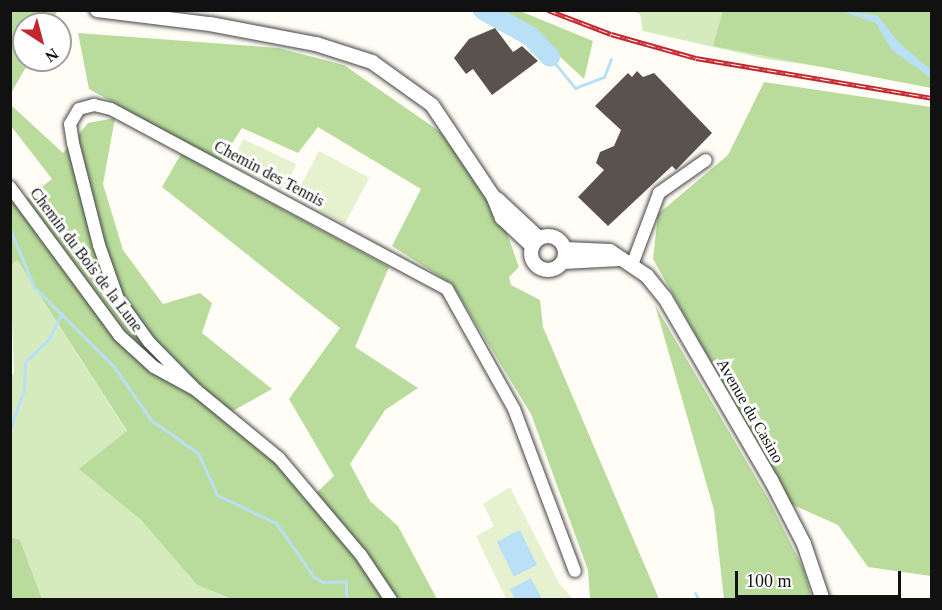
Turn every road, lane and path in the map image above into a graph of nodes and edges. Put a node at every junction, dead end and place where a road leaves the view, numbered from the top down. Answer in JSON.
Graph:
{"nodes":[{"id":1,"x":97,"y":10,"type":"edge"},
{"id":2,"x":706,"y":160,"type":"dead end"},
{"id":3,"x":10,"y":187,"type":"edge"},
{"id":4,"x":536,"y":242,"type":"junction"},
{"id":5,"x":564,"y":256,"type":"junction"},
{"id":6,"x":626,"y":262,"type":"junction"},
{"id":7,"x":196,"y":390,"type":"junction"},
{"id":8,"x":575,"y":571,"type":"dead end"},
{"id":9,"x":391,"y":600,"type":"edge"},
{"id":10,"x":823,"y":600,"type":"edge"}],
"edges":[{"from":1,"to":4,"type":"street"},
{"from":2,"to":6,"type":"street"},
{"from":3,"to":7,"type":"street","name":"Chemin du Bois de la Lune"},
{"from":4,"to":5,"type":"street"},
{"from":4,"to":5,"type":"street"},
{"from":5,"to":6,"type":"street"},
{"from":6,"to":10,"type":"street","name":"Avenue du Casino"},
{"from":7,"to":8,"type":"street","name":"Chemin des Tennis"},
{"from":7,"to":9,"type":"street","name":"Chemin du Bois de la Lune"}]}
